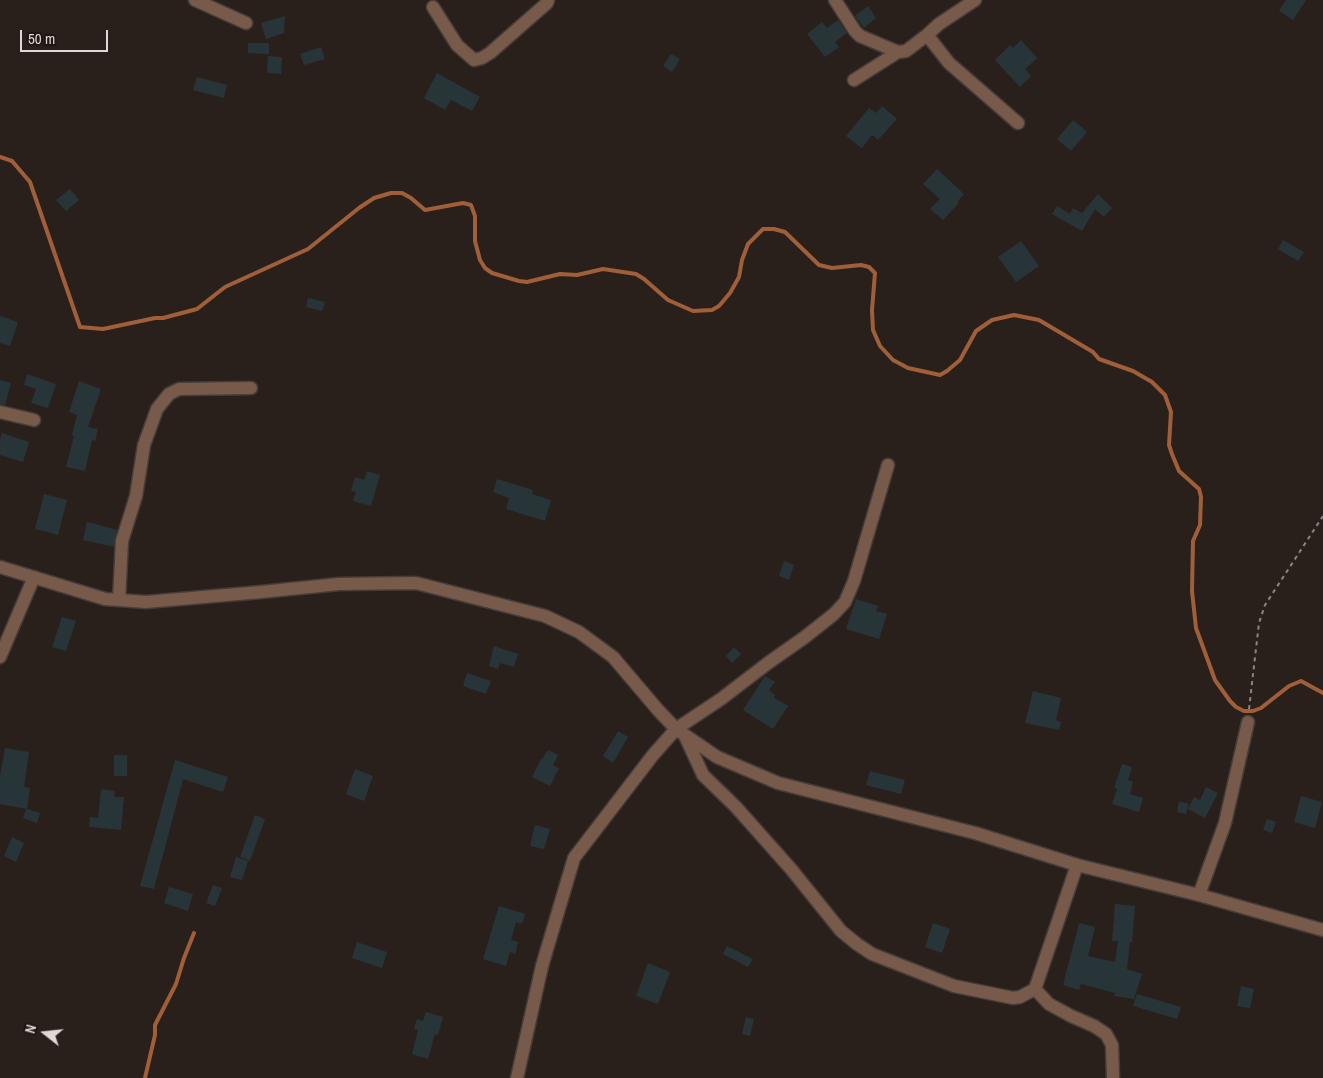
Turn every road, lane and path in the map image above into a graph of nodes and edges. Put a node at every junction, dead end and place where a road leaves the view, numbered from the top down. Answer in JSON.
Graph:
{"nodes":[{"id":1,"x":195,"y":0,"type":"edge"},
{"id":2,"x":548,"y":0,"type":"edge"},
{"id":3,"x":835,"y":0,"type":"edge"},
{"id":4,"x":975,"y":0,"type":"edge"},
{"id":5,"x":433,"y":7,"type":"dead end"},
{"id":6,"x":246,"y":23,"type":"dead end"},
{"id":7,"x":927,"y":35,"type":"junction"},
{"id":8,"x":898,"y":52,"type":"junction"},
{"id":9,"x":854,"y":80,"type":"dead end"},
{"id":10,"x":1018,"y":123,"type":"dead end"},
{"id":11,"x":251,"y":388,"type":"dead end"},
{"id":12,"x":0,"y":412,"type":"edge"},
{"id":13,"x":34,"y":420,"type":"dead end"},
{"id":14,"x":888,"y":465,"type":"dead end"},
{"id":15,"x":1323,"y":516,"type":"edge"},
{"id":16,"x":0,"y":567,"type":"edge"},
{"id":17,"x":34,"y":577,"type":"junction"},
{"id":18,"x":119,"y":600,"type":"junction"},
{"id":19,"x":0,"y":657,"type":"edge"},
{"id":20,"x":1248,"y":722,"type":"joint"},
{"id":21,"x":680,"y":731,"type":"junction"},
{"id":22,"x":1077,"y":864,"type":"junction"},
{"id":23,"x":1199,"y":895,"type":"junction"},
{"id":24,"x":1323,"y":930,"type":"edge"},
{"id":25,"x":1035,"y":989,"type":"junction"},
{"id":26,"x":517,"y":1078,"type":"edge"},
{"id":27,"x":1113,"y":1078,"type":"edge"}],
"edges":[{"from":1,"to":6,"type":"street"},
{"from":2,"to":5,"type":"street"},
{"from":3,"to":8,"type":"street"},
{"from":4,"to":7,"type":"street"},
{"from":7,"to":8,"type":"street"},
{"from":7,"to":10,"type":"street"},
{"from":8,"to":9,"type":"street"},
{"from":11,"to":18,"type":"street"},
{"from":12,"to":13,"type":"street"},
{"from":14,"to":21,"type":"street"},
{"from":15,"to":20,"type":"path"},
{"from":16,"to":17,"type":"street"},
{"from":17,"to":18,"type":"street"},
{"from":17,"to":19,"type":"street"},
{"from":18,"to":21,"type":"street"},
{"from":20,"to":23,"type":"street"},
{"from":21,"to":22,"type":"street"},
{"from":21,"to":25,"type":"street"},
{"from":21,"to":26,"type":"street"},
{"from":22,"to":23,"type":"street"},
{"from":22,"to":25,"type":"street"},
{"from":23,"to":24,"type":"street"},
{"from":25,"to":27,"type":"street"}]}
